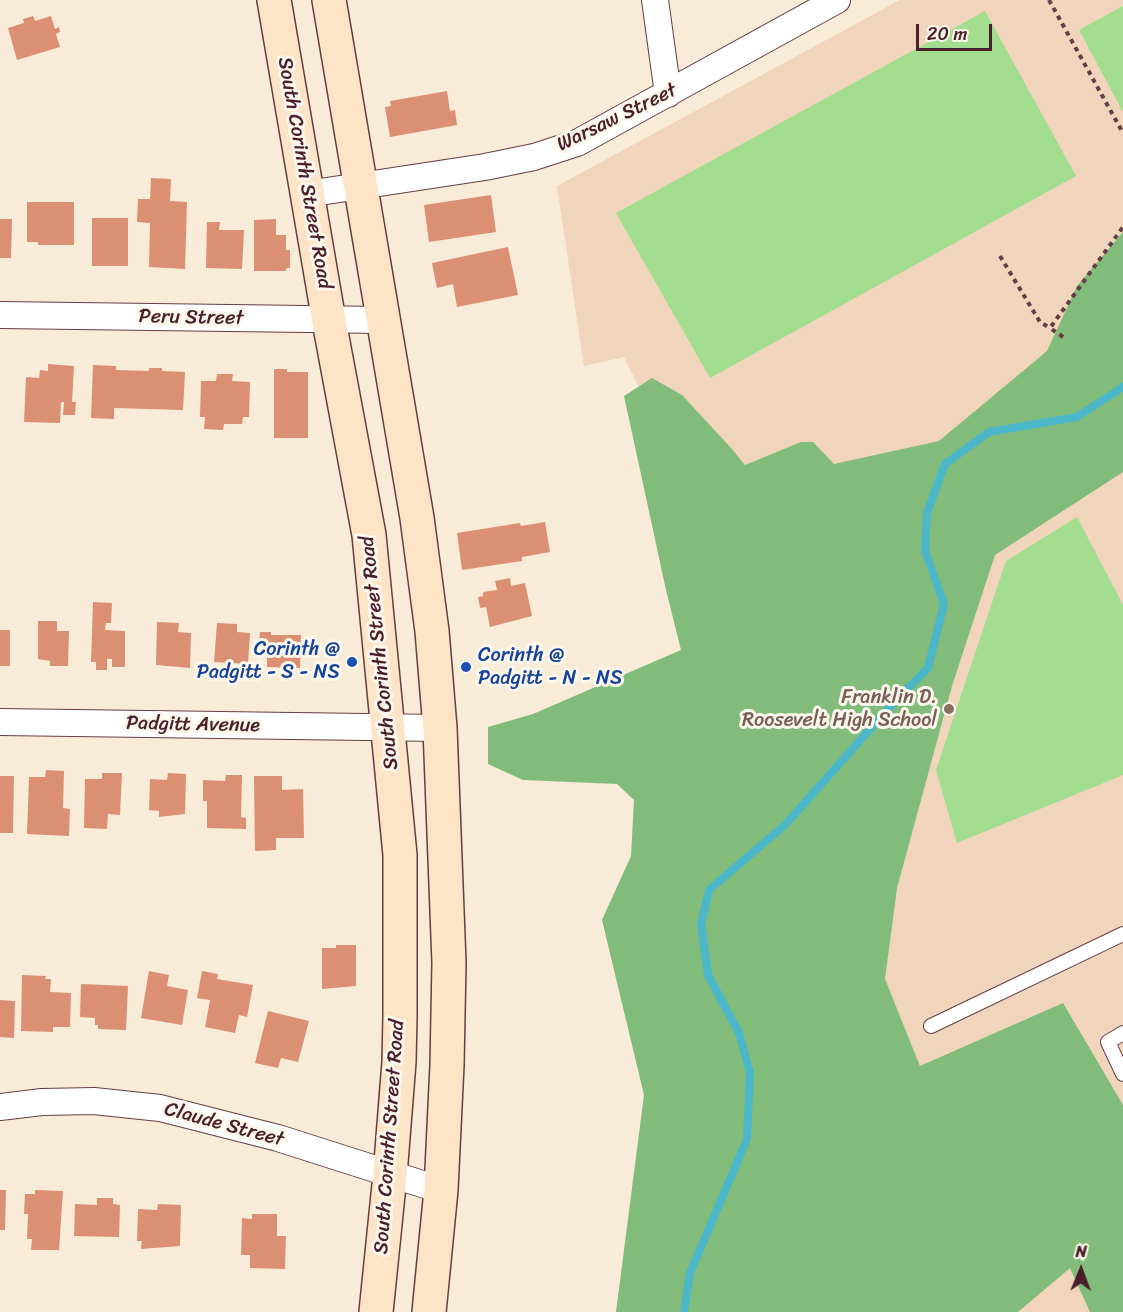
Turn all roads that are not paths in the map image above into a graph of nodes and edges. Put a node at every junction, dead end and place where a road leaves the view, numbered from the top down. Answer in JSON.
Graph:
{"nodes":[{"id":1,"x":274,"y":0,"type":"edge"},
{"id":2,"x":329,"y":0,"type":"edge"},
{"id":3,"x":655,"y":0,"type":"edge"},
{"id":4,"x":837,"y":0,"type":"edge"},
{"id":5,"x":668,"y":94,"type":"junction"},
{"id":6,"x":360,"y":186,"type":"junction"},
{"id":7,"x":307,"y":194,"type":"junction"},
{"id":8,"x":0,"y":315,"type":"edge"},
{"id":9,"x":383,"y":320,"type":"junction"},
{"id":10,"x":329,"y":321,"type":"junction"},
{"id":11,"x":0,"y":722,"type":"edge"},
{"id":12,"x":387,"y":727,"type":"junction"},
{"id":13,"x":440,"y":728,"type":"junction"},
{"id":14,"x":1123,"y":934,"type":"edge"},
{"id":15,"x":931,"y":1026,"type":"dead end"},
{"id":16,"x":1123,"y":1033,"type":"edge"},
{"id":17,"x":399,"y":1062,"type":"junction"},
{"id":18,"x":447,"y":1065,"type":"junction"},
{"id":19,"x":1123,"y":1074,"type":"edge"},
{"id":20,"x":0,"y":1107,"type":"edge"},
{"id":21,"x":390,"y":1175,"type":"junction"},
{"id":22,"x":441,"y":1190,"type":"junction"},
{"id":23,"x":376,"y":1312,"type":"edge"},
{"id":24,"x":429,"y":1312,"type":"edge"}],
"edges":[{"from":1,"to":7,"type":"main road","name":"South Corinth Street Road"},
{"from":2,"to":6,"type":"main road"},
{"from":3,"to":5,"type":"street"},
{"from":4,"to":5,"type":"street","name":"Warsaw Street"},
{"from":5,"to":6,"type":"street","name":"Warsaw Street"},
{"from":6,"to":7,"type":"street","name":"Warsaw Street"},
{"from":6,"to":9,"type":"main road"},
{"from":7,"to":10,"type":"main road","name":"South Corinth Street Road"},
{"from":8,"to":10,"type":"street","name":"Peru Street"},
{"from":9,"to":10,"type":"street","name":"Peru Street"},
{"from":9,"to":13,"type":"main road"},
{"from":10,"to":12,"type":"main road","name":"South Corinth Street Road"},
{"from":11,"to":12,"type":"street","name":"Padgitt Avenue"},
{"from":12,"to":13,"type":"street","name":"Padgitt Avenue"},
{"from":12,"to":17,"type":"main road","name":"South Corinth Street Road"},
{"from":13,"to":18,"type":"main road"},
{"from":14,"to":15,"type":"lane"},
{"from":16,"to":19,"type":"lane"},
{"from":17,"to":18,"type":"main road"},
{"from":17,"to":21,"type":"main road","name":"South Corinth Street Road"},
{"from":18,"to":22,"type":"main road"},
{"from":20,"to":21,"type":"street","name":"Claude Street"},
{"from":21,"to":22,"type":"street","name":"Claude Street"},
{"from":21,"to":23,"type":"main road","name":"South Corinth Street Road"},
{"from":22,"to":24,"type":"main road"}]}
